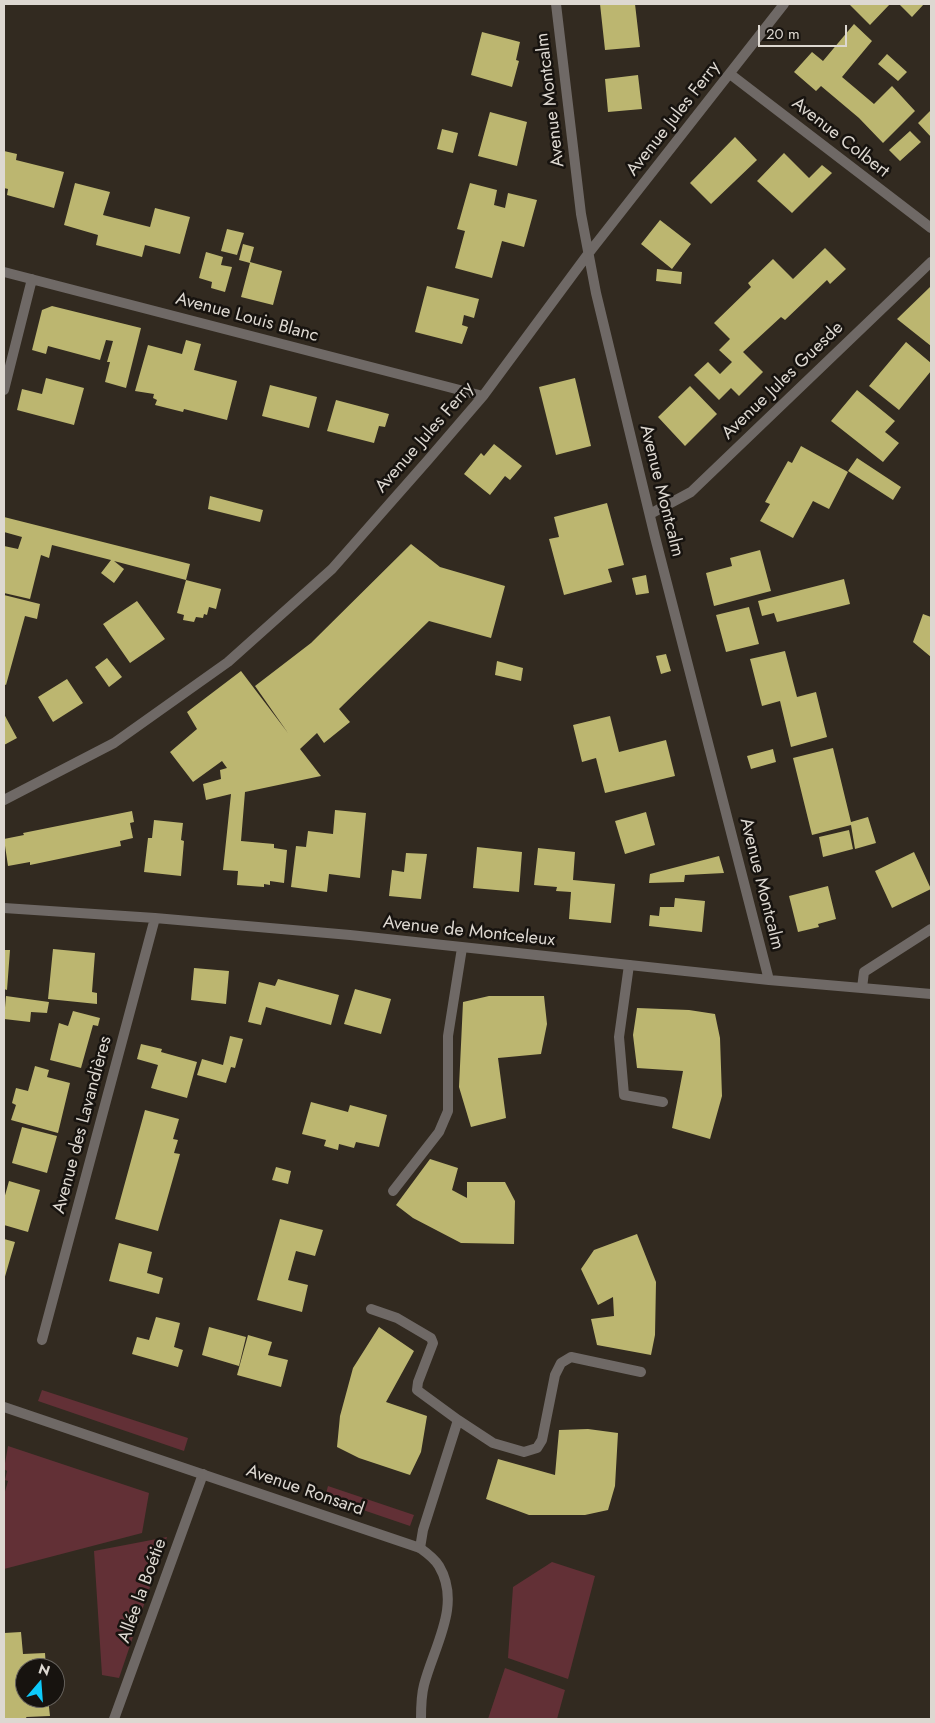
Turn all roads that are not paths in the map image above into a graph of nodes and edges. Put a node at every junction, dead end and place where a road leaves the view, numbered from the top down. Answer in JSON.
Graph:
{"nodes":[{"id":1,"x":556,"y":4,"type":"edge"},
{"id":2,"x":784,"y":4,"type":"edge"},
{"id":3,"x":730,"y":74,"type":"junction"},
{"id":4,"x":931,"y":228,"type":"edge"},
{"id":5,"x":588,"y":254,"type":"junction"},
{"id":6,"x":931,"y":262,"type":"edge"},
{"id":7,"x":4,"y":272,"type":"edge"},
{"id":8,"x":32,"y":279,"type":"junction"},
{"id":9,"x":4,"y":390,"type":"edge"},
{"id":10,"x":483,"y":396,"type":"junction"},
{"id":11,"x":650,"y":514,"type":"junction"},
{"id":12,"x":4,"y":800,"type":"edge"},
{"id":13,"x":4,"y":908,"type":"edge"},
{"id":14,"x":155,"y":918,"type":"junction"},
{"id":15,"x":931,"y":929,"type":"edge"},
{"id":16,"x":462,"y":948,"type":"junction"},
{"id":17,"x":629,"y":965,"type":"junction"},
{"id":18,"x":769,"y":980,"type":"junction"},
{"id":19,"x":862,"y":988,"type":"junction"},
{"id":20,"x":931,"y":994,"type":"edge"},
{"id":21,"x":663,"y":1102,"type":"dead end"},
{"id":22,"x":393,"y":1191,"type":"dead end"},
{"id":23,"x":371,"y":1309,"type":"dead end"},
{"id":24,"x":42,"y":1340,"type":"dead end"},
{"id":25,"x":641,"y":1372,"type":"dead end"},
{"id":26,"x":4,"y":1407,"type":"edge"},
{"id":27,"x":458,"y":1420,"type":"junction"},
{"id":28,"x":204,"y":1474,"type":"junction"},
{"id":29,"x":420,"y":1548,"type":"junction"},
{"id":30,"x":114,"y":1719,"type":"edge"},
{"id":31,"x":421,"y":1719,"type":"edge"}],
"edges":[{"from":1,"to":5,"type":"street","name":"Avenue Montcalm"},
{"from":2,"to":3,"type":"street","name":"Avenue Jules Ferry"},
{"from":3,"to":4,"type":"street","name":"Avenue Colbert"},
{"from":3,"to":5,"type":"street","name":"Avenue Jules Ferry"},
{"from":5,"to":10,"type":"street","name":"Avenue Jules Ferry"},
{"from":5,"to":11,"type":"street","name":"Avenue Montcalm"},
{"from":6,"to":11,"type":"street","name":"Avenue Jules Guesde"},
{"from":7,"to":8,"type":"street","name":"Avenue Louis Blanc"},
{"from":8,"to":9,"type":"street"},
{"from":8,"to":10,"type":"street","name":"Avenue Louis Blanc"},
{"from":10,"to":12,"type":"street","name":"Avenue Jules Ferry"},
{"from":11,"to":18,"type":"street","name":"Avenue Montcalm"},
{"from":13,"to":14,"type":"street","name":"Avenue de Montceleux"},
{"from":14,"to":16,"type":"street","name":"Avenue de Montceleux"},
{"from":14,"to":24,"type":"street","name":"Avenue des Lavandières"},
{"from":15,"to":19,"type":"street"},
{"from":16,"to":17,"type":"street","name":"Avenue de Montceleux"},
{"from":16,"to":22,"type":"street"},
{"from":17,"to":18,"type":"street","name":"Avenue de Montceleux"},
{"from":17,"to":21,"type":"street"},
{"from":18,"to":19,"type":"street","name":"Avenue de Montceleux"},
{"from":19,"to":20,"type":"street","name":"Avenue de Montceleux"},
{"from":23,"to":27,"type":"street"},
{"from":25,"to":27,"type":"street"},
{"from":26,"to":28,"type":"street","name":"Avenue Ronsard"},
{"from":27,"to":29,"type":"street"},
{"from":28,"to":29,"type":"street","name":"Avenue Ronsard"},
{"from":28,"to":30,"type":"street","name":"Allée la Boétie"},
{"from":29,"to":31,"type":"street","name":"Avenue Ronsard"}]}
